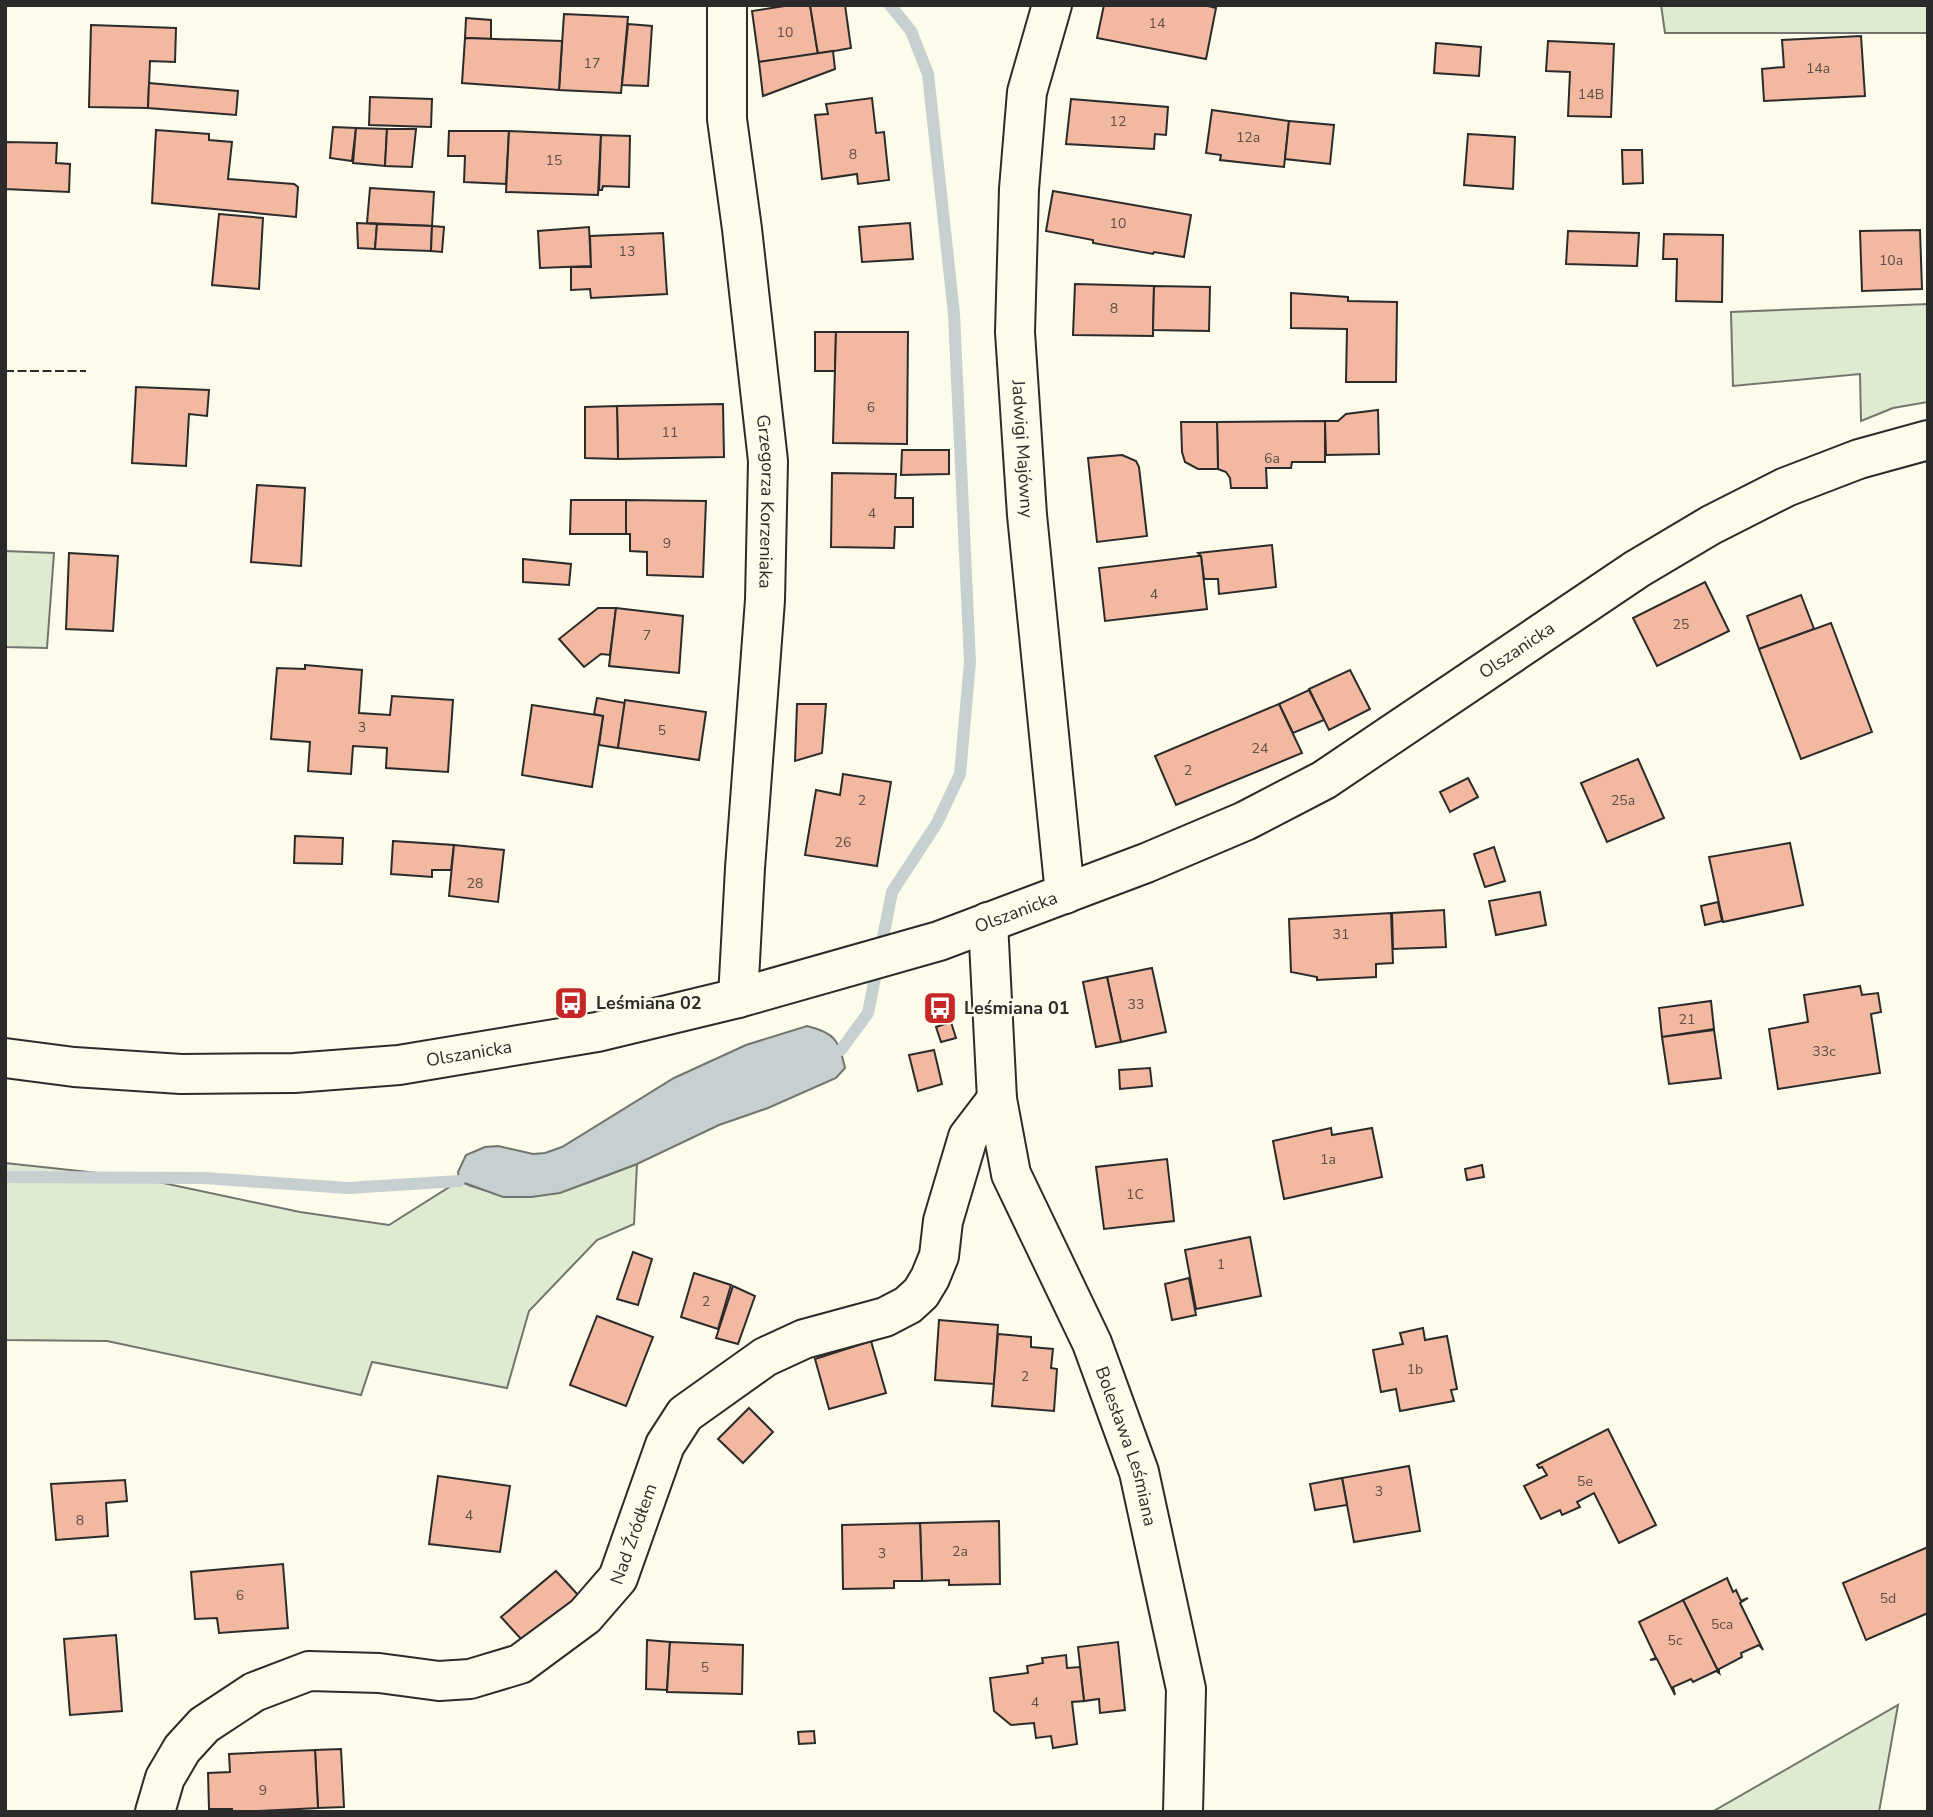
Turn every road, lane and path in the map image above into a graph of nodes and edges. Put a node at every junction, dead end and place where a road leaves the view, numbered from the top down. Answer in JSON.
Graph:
{"nodes":[{"id":1,"x":727,"y":5,"type":"edge"},
{"id":2,"x":1052,"y":5,"type":"edge"},
{"id":3,"x":1928,"y":440,"type":"edge"},
{"id":4,"x":1065,"y":894,"type":"junction"},
{"id":5,"x":988,"y":922,"type":"junction"},
{"id":6,"x":738,"y":998,"type":"junction"},
{"id":7,"x":5,"y":1058,"type":"edge"},
{"id":8,"x":997,"y":1099,"type":"junction"},
{"id":9,"x":155,"y":1812,"type":"edge"},
{"id":10,"x":1183,"y":1812,"type":"edge"}],
"edges":[{"from":1,"to":6,"type":"street","name":"Grzegorza Korzeniaka"},
{"from":2,"to":4,"type":"street","name":"Jadwigi Majówny"},
{"from":3,"to":4,"type":"street","name":"Olszanicka"},
{"from":4,"to":5,"type":"street","name":"Olszanicka"},
{"from":5,"to":6,"type":"street","name":"Olszanicka"},
{"from":5,"to":8,"type":"street","name":"Bolesława Leśmiana"},
{"from":6,"to":7,"type":"street","name":"Olszanicka"},
{"from":8,"to":9,"type":"street","name":"Nad Źródłem"},
{"from":8,"to":10,"type":"street","name":"Bolesława Leśmiana"}]}
